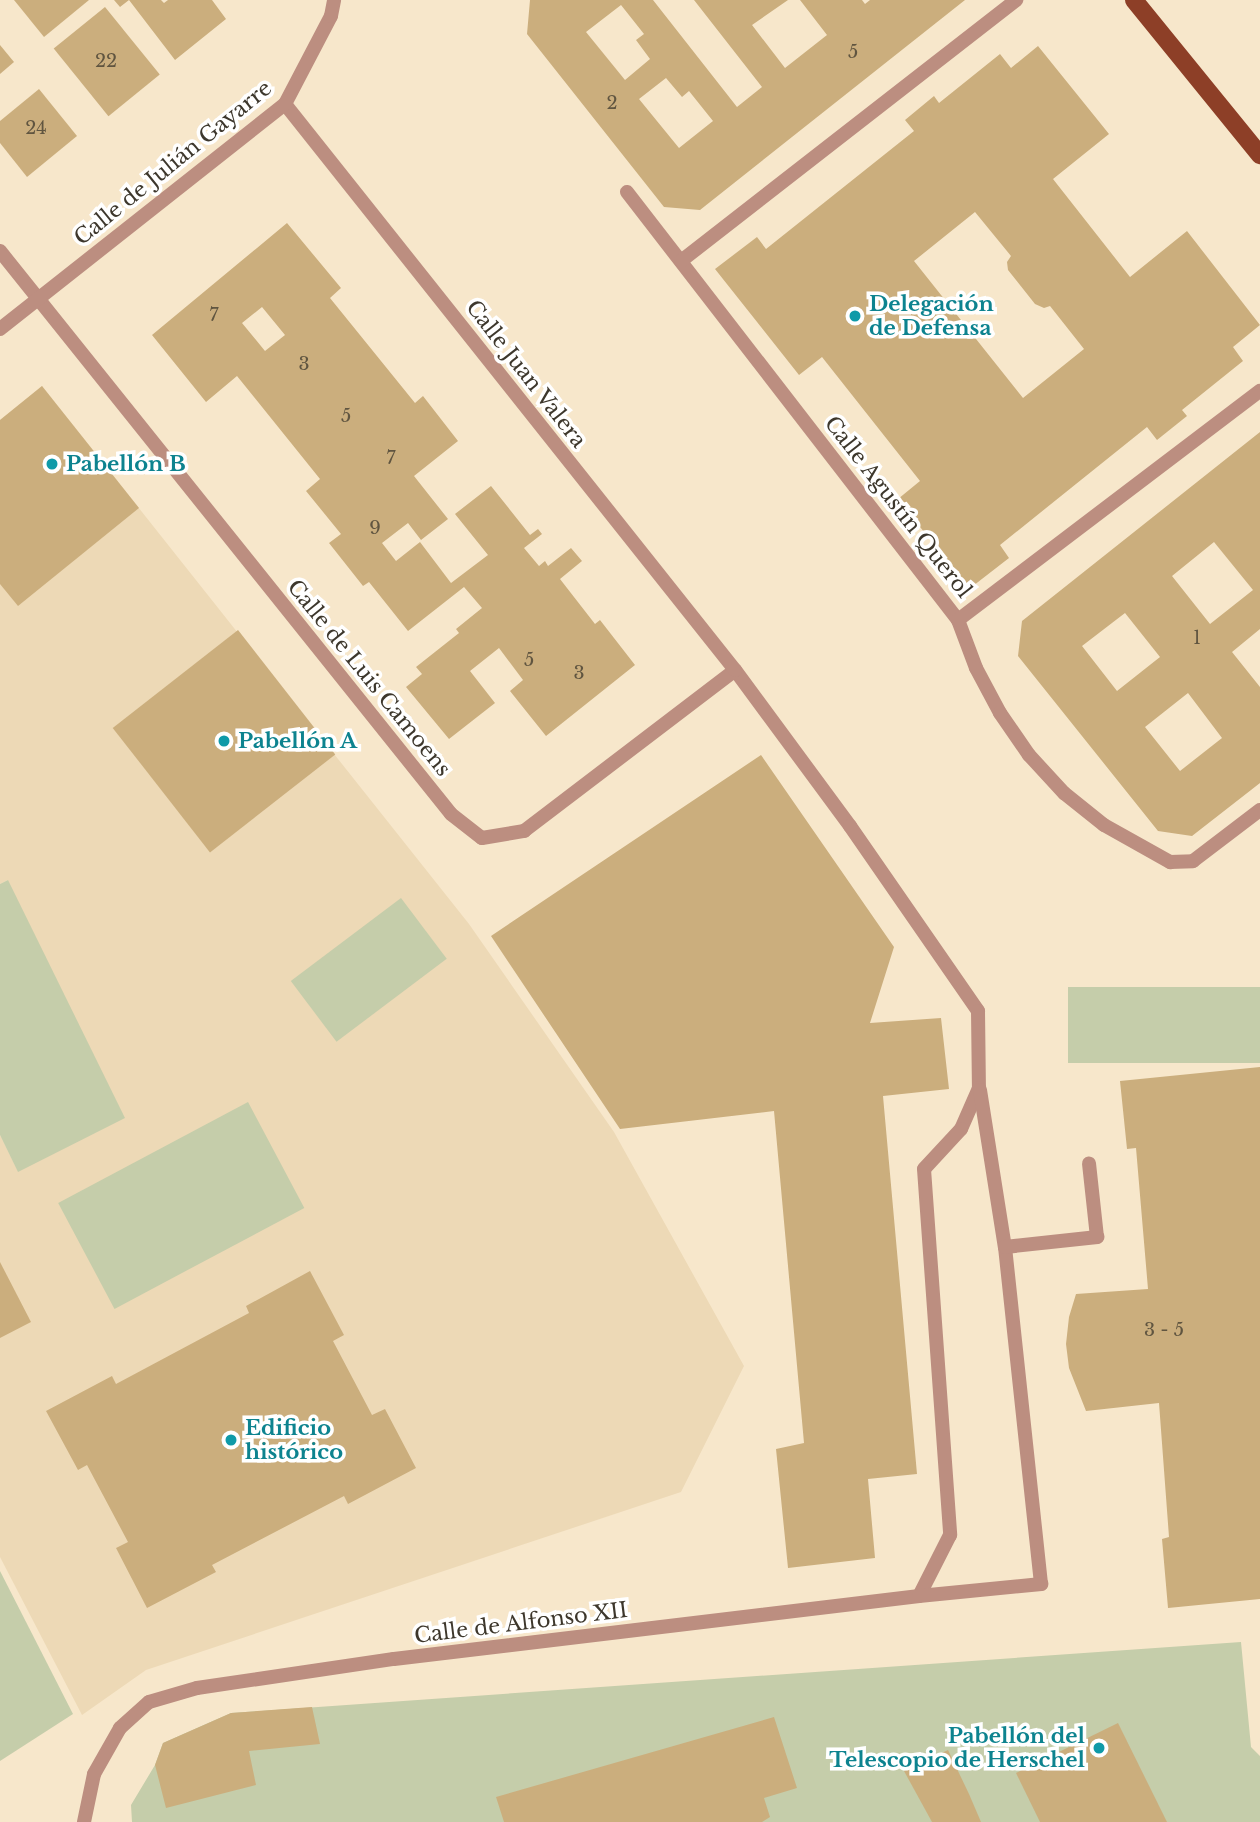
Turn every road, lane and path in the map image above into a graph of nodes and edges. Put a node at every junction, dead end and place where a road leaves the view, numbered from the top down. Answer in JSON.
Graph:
{"nodes":[{"id":1,"x":334,"y":0,"type":"edge"},
{"id":2,"x":1016,"y":0,"type":"edge"},
{"id":3,"x":1134,"y":0,"type":"edge"},
{"id":4,"x":285,"y":104,"type":"junction"},
{"id":5,"x":1260,"y":155,"type":"edge"},
{"id":6,"x":627,"y":192,"type":"dead end"},
{"id":7,"x":0,"y":251,"type":"edge"},
{"id":8,"x":681,"y":261,"type":"junction"},
{"id":9,"x":38,"y":297,"type":"junction"},
{"id":10,"x":0,"y":329,"type":"edge"},
{"id":11,"x":1260,"y":391,"type":"edge"},
{"id":12,"x":958,"y":620,"type":"junction"},
{"id":13,"x":735,"y":670,"type":"junction"},
{"id":14,"x":1260,"y":810,"type":"edge"},
{"id":15,"x":979,"y":1088,"type":"junction"},
{"id":16,"x":1089,"y":1163,"type":"dead end"},
{"id":17,"x":1005,"y":1247,"type":"junction"},
{"id":18,"x":1041,"y":1584,"type":"joint"},
{"id":19,"x":919,"y":1596,"type":"junction"},
{"id":20,"x":85,"y":1822,"type":"edge"}],
"edges":[{"from":1,"to":4,"type":"street","name":"Calle de Julián Gayarre"},
{"from":2,"to":8,"type":"street"},
{"from":3,"to":5,"type":"main road"},
{"from":4,"to":9,"type":"street","name":"Calle de Julián Gayarre"},
{"from":4,"to":13,"type":"street","name":"Calle Juan Valera"},
{"from":6,"to":8,"type":"street","name":"Calle Agustín Querol"},
{"from":7,"to":9,"type":"street"},
{"from":8,"to":12,"type":"street","name":"Calle Agustín Querol"},
{"from":9,"to":10,"type":"street","name":"Calle de Julián Gayarre"},
{"from":9,"to":13,"type":"street","name":"Calle de Luis Camoens"},
{"from":11,"to":12,"type":"street"},
{"from":12,"to":14,"type":"street","name":"Calle Agustín Querol"},
{"from":13,"to":15,"type":"street","name":"Calle Juan Valera"},
{"from":15,"to":17,"type":"street","name":"Calle Juan Valera"},
{"from":15,"to":19,"type":"street"},
{"from":16,"to":17,"type":"street"},
{"from":17,"to":18,"type":"street","name":"Calle Juan Valera"},
{"from":18,"to":19,"type":"street","name":"Calle de Alfonso XII"},
{"from":19,"to":20,"type":"street","name":"Calle de Alfonso XII"}]}
